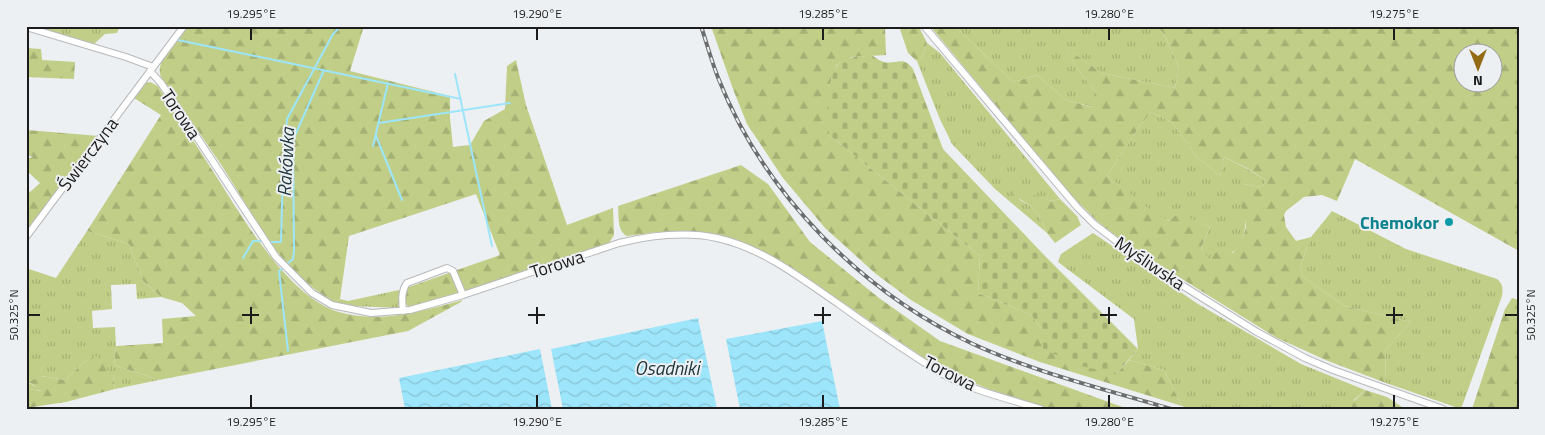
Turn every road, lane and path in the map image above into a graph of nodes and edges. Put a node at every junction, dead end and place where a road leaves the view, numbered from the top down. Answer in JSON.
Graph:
{"nodes":[{"id":1,"x":184,"y":26,"type":"edge"},
{"id":2,"x":924,"y":26,"type":"edge"},
{"id":3,"x":26,"y":27,"type":"edge"},
{"id":4,"x":152,"y":69,"type":"junction"},
{"id":5,"x":26,"y":237,"type":"edge"},
{"id":6,"x":463,"y":295,"type":"junction"},
{"id":7,"x":403,"y":311,"type":"junction"},
{"id":8,"x":1041,"y":409,"type":"edge"},
{"id":9,"x":1443,"y":409,"type":"edge"}],
"edges":[{"from":1,"to":4,"type":"street","name":"Świerczyna"},
{"from":2,"to":9,"type":"street","name":"Myśliwska"},
{"from":3,"to":4,"type":"street"},
{"from":4,"to":5,"type":"street","name":"Świerczyna"},
{"from":4,"to":7,"type":"street","name":"Torowa"},
{"from":6,"to":7,"type":"street","name":"Torowa"},
{"from":6,"to":7,"type":"street"},
{"from":6,"to":8,"type":"street","name":"Torowa"}]}
